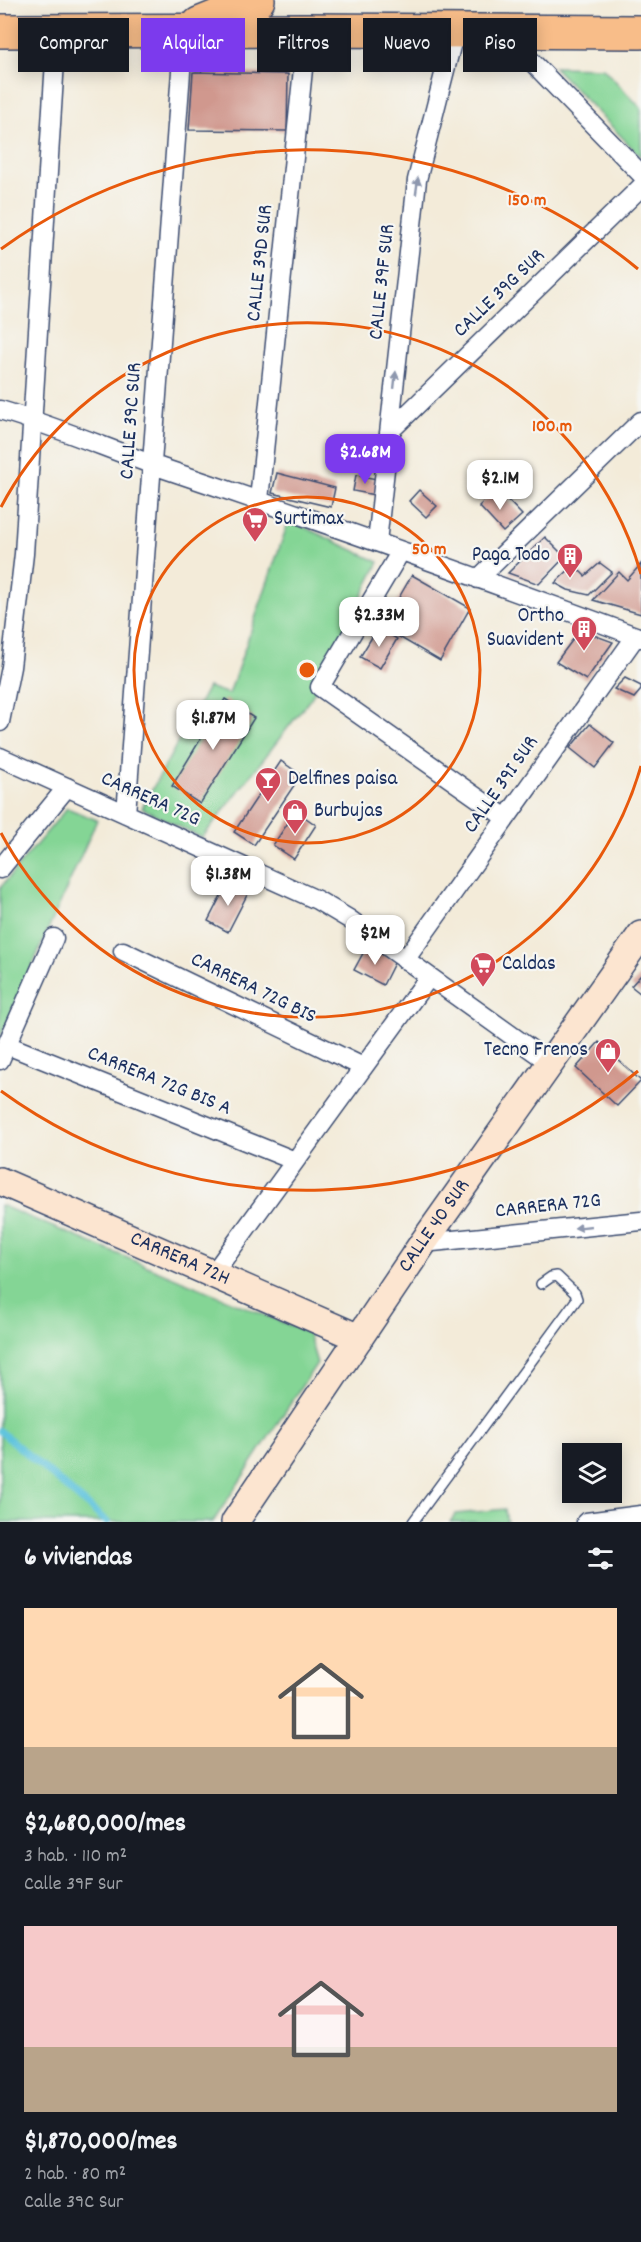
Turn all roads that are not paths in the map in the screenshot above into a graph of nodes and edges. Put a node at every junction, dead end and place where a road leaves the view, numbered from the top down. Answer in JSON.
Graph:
{"nodes":[{"id":1,"x":258,"y":0,"type":"edge"},
{"id":2,"x":215,"y":18,"type":"edge"},
{"id":3,"x":18,"y":30,"type":"edge"},
{"id":4,"x":351,"y":30,"type":"edge"},
{"id":5,"x":0,"y":31,"type":"edge"},
{"id":6,"x":455,"y":31,"type":"junction"},
{"id":7,"x":463,"y":31,"type":"edge"},
{"id":8,"x":537,"y":31,"type":"edge"},
{"id":9,"x":641,"y":32,"type":"edge"},
{"id":10,"x":537,"y":67,"type":"edge"},
{"id":11,"x":54,"y":72,"type":"edge"},
{"id":12,"x":181,"y":72,"type":"edge"},
{"id":13,"x":303,"y":72,"type":"edge"},
{"id":14,"x":641,"y":174,"type":"edge"},
{"id":15,"x":641,"y":188,"type":"edge"},
{"id":16,"x":0,"y":410,"type":"edge"},
{"id":17,"x":33,"y":420,"type":"junction"},
{"id":18,"x":641,"y":421,"type":"edge"},
{"id":19,"x":389,"y":432,"type":"junction"},
{"id":20,"x":152,"y":464,"type":"junction"},
{"id":21,"x":259,"y":500,"type":"junction"},
{"id":22,"x":377,"y":543,"type":"junction"},
{"id":23,"x":401,"y":551,"type":"junction"},
{"id":24,"x":478,"y":579,"type":"junction"},
{"id":25,"x":638,"y":637,"type":"edge"},
{"id":26,"x":0,"y":722,"type":"edge"},
{"id":27,"x":0,"y":756,"type":"edge"},
{"id":28,"x":67,"y":787,"type":"junction"},
{"id":29,"x":126,"y":814,"type":"junction"},
{"id":30,"x":506,"y":818,"type":"junction"},
{"id":31,"x":0,"y":869,"type":"edge"},
{"id":32,"x":641,"y":935,"type":"edge"},
{"id":33,"x":54,"y":938,"type":"dead end"},
{"id":34,"x":123,"y":951,"type":"dead end"},
{"id":35,"x":405,"y":960,"type":"junction"},
{"id":36,"x":429,"y":977,"type":"junction"},
{"id":37,"x":3,"y":1053,"type":"edge"},
{"id":38,"x":550,"y":1063,"type":"junction"},
{"id":39,"x":363,"y":1067,"type":"junction"},
{"id":40,"x":295,"y":1161,"type":"junction"},
{"id":41,"x":0,"y":1181,"type":"edge"},
{"id":42,"x":641,"y":1221,"type":"edge"},
{"id":43,"x":423,"y":1243,"type":"junction"},
{"id":44,"x":213,"y":1274,"type":"junction"},
{"id":45,"x":541,"y":1284,"type":"dead end"},
{"id":46,"x":359,"y":1338,"type":"junction"},
{"id":47,"x":641,"y":1515,"type":"edge"},
{"id":48,"x":235,"y":1522,"type":"edge"},
{"id":49,"x":413,"y":1522,"type":"edge"},
{"id":50,"x":586,"y":1522,"type":"edge"}],
"edges":[{"from":1,"to":2,"type":"highway"},
{"from":3,"to":5,"type":"highway"},
{"from":4,"to":6,"type":"highway"},
{"from":6,"to":7,"type":"highway"},
{"from":19,"to":6,"type":"street","name":"CALLE 39F SUR","one_way":true},
{"from":8,"to":9,"type":"highway"},
{"from":10,"to":14,"type":"street"},
{"from":11,"to":17,"type":"street"},
{"from":12,"to":20,"type":"street","name":"CALLE 39C SUR"},
{"from":13,"to":21,"type":"street","name":"CALLE 39D SUR"},
{"from":15,"to":19,"type":"street","name":"CALLE 39G SUR"},
{"from":16,"to":17,"type":"street"},
{"from":17,"to":20,"type":"street"},
{"from":17,"to":26,"type":"street"},
{"from":18,"to":24,"type":"street"},
{"from":19,"to":22,"type":"street","name":"CALLE 39F SUR"},
{"from":20,"to":21,"type":"street"},
{"from":20,"to":29,"type":"street","name":"CALLE 39C SUR"},
{"from":21,"to":22,"type":"street"},
{"from":22,"to":23,"type":"street"},
{"from":23,"to":24,"type":"street"},
{"from":23,"to":30,"type":"street"},
{"from":24,"to":25,"type":"street"},
{"from":25,"to":30,"type":"street","name":"CALLE 39I SUR"},
{"from":27,"to":28,"type":"street","name":"CARRERA 72G"},
{"from":28,"to":29,"type":"street","name":"CARRERA 72G"},
{"from":28,"to":31,"type":"street"},
{"from":29,"to":35,"type":"street","name":"CARRERA 72G"},
{"from":30,"to":35,"type":"street","name":"CALLE 39I SUR"},
{"from":32,"to":38,"type":"street","name":"CALLE 40 SUR"},
{"from":33,"to":37,"type":"street"},
{"from":34,"to":39,"type":"street","name":"CARRERA 72G BIS"},
{"from":35,"to":36,"type":"street","name":"CARRERA 72G"},
{"from":36,"to":38,"type":"street","name":"CARRERA 72G"},
{"from":36,"to":39,"type":"street"},
{"from":37,"to":40,"type":"street","name":"CARRERA 72G BIS A"},
{"from":38,"to":43,"type":"street","name":"CALLE 40 SUR"},
{"from":39,"to":40,"type":"street"},
{"from":40,"to":44,"type":"street"},
{"from":41,"to":44,"type":"street","name":"CARRERA 72H"},
{"from":42,"to":43,"type":"street","name":"CARRERA 72G","one_way":true},
{"from":43,"to":46,"type":"street","name":"CALLE 40 SUR"},
{"from":44,"to":46,"type":"street","name":"CARRERA 72H"},
{"from":45,"to":49,"type":"lane"},
{"from":46,"to":48,"type":"street","name":"CALLE 40 SUR"},
{"from":47,"to":50,"type":"street"}]}
